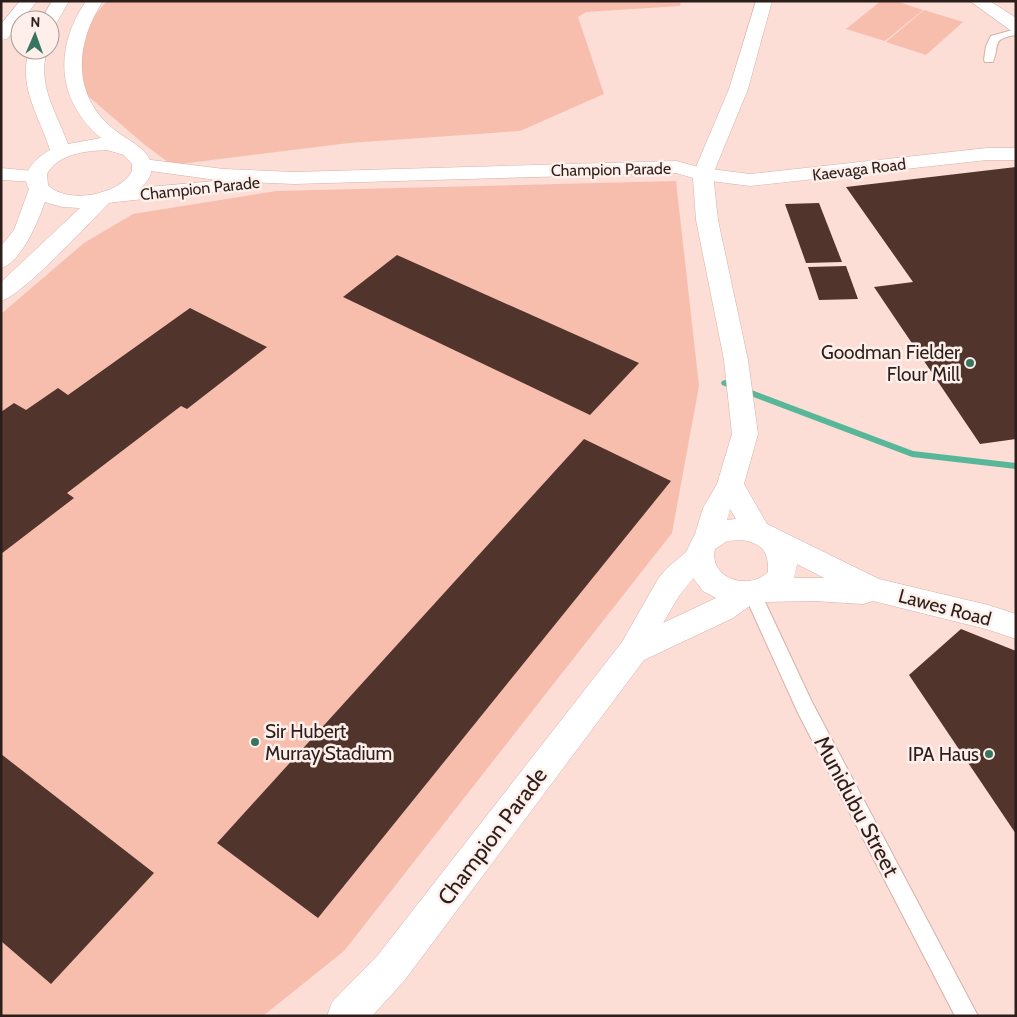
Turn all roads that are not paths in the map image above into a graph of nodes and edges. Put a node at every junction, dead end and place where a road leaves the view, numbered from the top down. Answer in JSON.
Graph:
{"nodes":[{"id":1,"x":29,"y":1,"type":"edge"},
{"id":2,"x":95,"y":1,"type":"edge"},
{"id":3,"x":764,"y":1,"type":"edge"},
{"id":4,"x":978,"y":1,"type":"edge"},
{"id":5,"x":1013,"y":22,"type":"edge"},
{"id":6,"x":1,"y":35,"type":"edge"},
{"id":7,"x":35,"y":60,"type":"edge"},
{"id":8,"x":989,"y":60,"type":"dead end"},
{"id":9,"x":127,"y":148,"type":"junction"},
{"id":10,"x":61,"y":153,"type":"junction"},
{"id":11,"x":1016,"y":154,"type":"edge"},
{"id":12,"x":142,"y":165,"type":"junction"},
{"id":13,"x":1,"y":174,"type":"edge"},
{"id":14,"x":703,"y":174,"type":"junction"},
{"id":15,"x":294,"y":178,"type":"junction"},
{"id":16,"x":38,"y":183,"type":"junction"},
{"id":17,"x":104,"y":198,"type":"junction"},
{"id":18,"x":1,"y":261,"type":"edge"},
{"id":19,"x":1,"y":294,"type":"edge"},
{"id":20,"x":730,"y":484,"type":"junction"},
{"id":21,"x":763,"y":535,"type":"junction"},
{"id":22,"x":703,"y":547,"type":"junction"},
{"id":23,"x":873,"y":588,"type":"junction"},
{"id":24,"x":754,"y":593,"type":"junction"},
{"id":25,"x":1016,"y":627,"type":"edge"},
{"id":26,"x":633,"y":650,"type":"junction"},
{"id":27,"x":346,"y":1016,"type":"edge"},
{"id":28,"x":967,"y":1016,"type":"edge"}],
"edges":[{"from":1,"to":6,"type":"main road"},
{"from":2,"to":9,"type":"main road"},
{"from":3,"to":14,"type":"main road"},
{"from":4,"to":5,"type":"main road"},
{"from":5,"to":8,"type":"lane"},
{"from":7,"to":10,"type":"main road"},
{"from":9,"to":10,"type":"main road"},
{"from":9,"to":12,"type":"main road"},
{"from":10,"to":16,"type":"main road"},
{"from":11,"to":14,"type":"main road","name":"Kaevaga Road"},
{"from":12,"to":15,"type":"main road","name":"Champion Parade"},
{"from":12,"to":17,"type":"main road"},
{"from":13,"to":16,"type":"main road"},
{"from":14,"to":15,"type":"main road","name":"Champion Parade"},
{"from":14,"to":20,"type":"main road"},
{"from":15,"to":17,"type":"main road","name":"Champion Parade"},
{"from":16,"to":17,"type":"main road","name":"Champion Parade"},
{"from":16,"to":18,"type":"main road"},
{"from":17,"to":19,"type":"main road"},
{"from":20,"to":21,"type":"main road"},
{"from":20,"to":22,"type":"main road"},
{"from":21,"to":22,"type":"main road"},
{"from":21,"to":23,"type":"main road","name":"Lawes Road"},
{"from":21,"to":24,"type":"main road"},
{"from":22,"to":24,"type":"main road"},
{"from":22,"to":26,"type":"main road","name":"Champion Parade"},
{"from":23,"to":24,"type":"main road","name":"Lawes Road"},
{"from":23,"to":25,"type":"main road","name":"Lawes Road"},
{"from":24,"to":26,"type":"main road","name":"Champion Parade"},
{"from":24,"to":28,"type":"lane","name":"Munidubu Street"},
{"from":26,"to":27,"type":"main road","name":"Champion Parade"}]}
